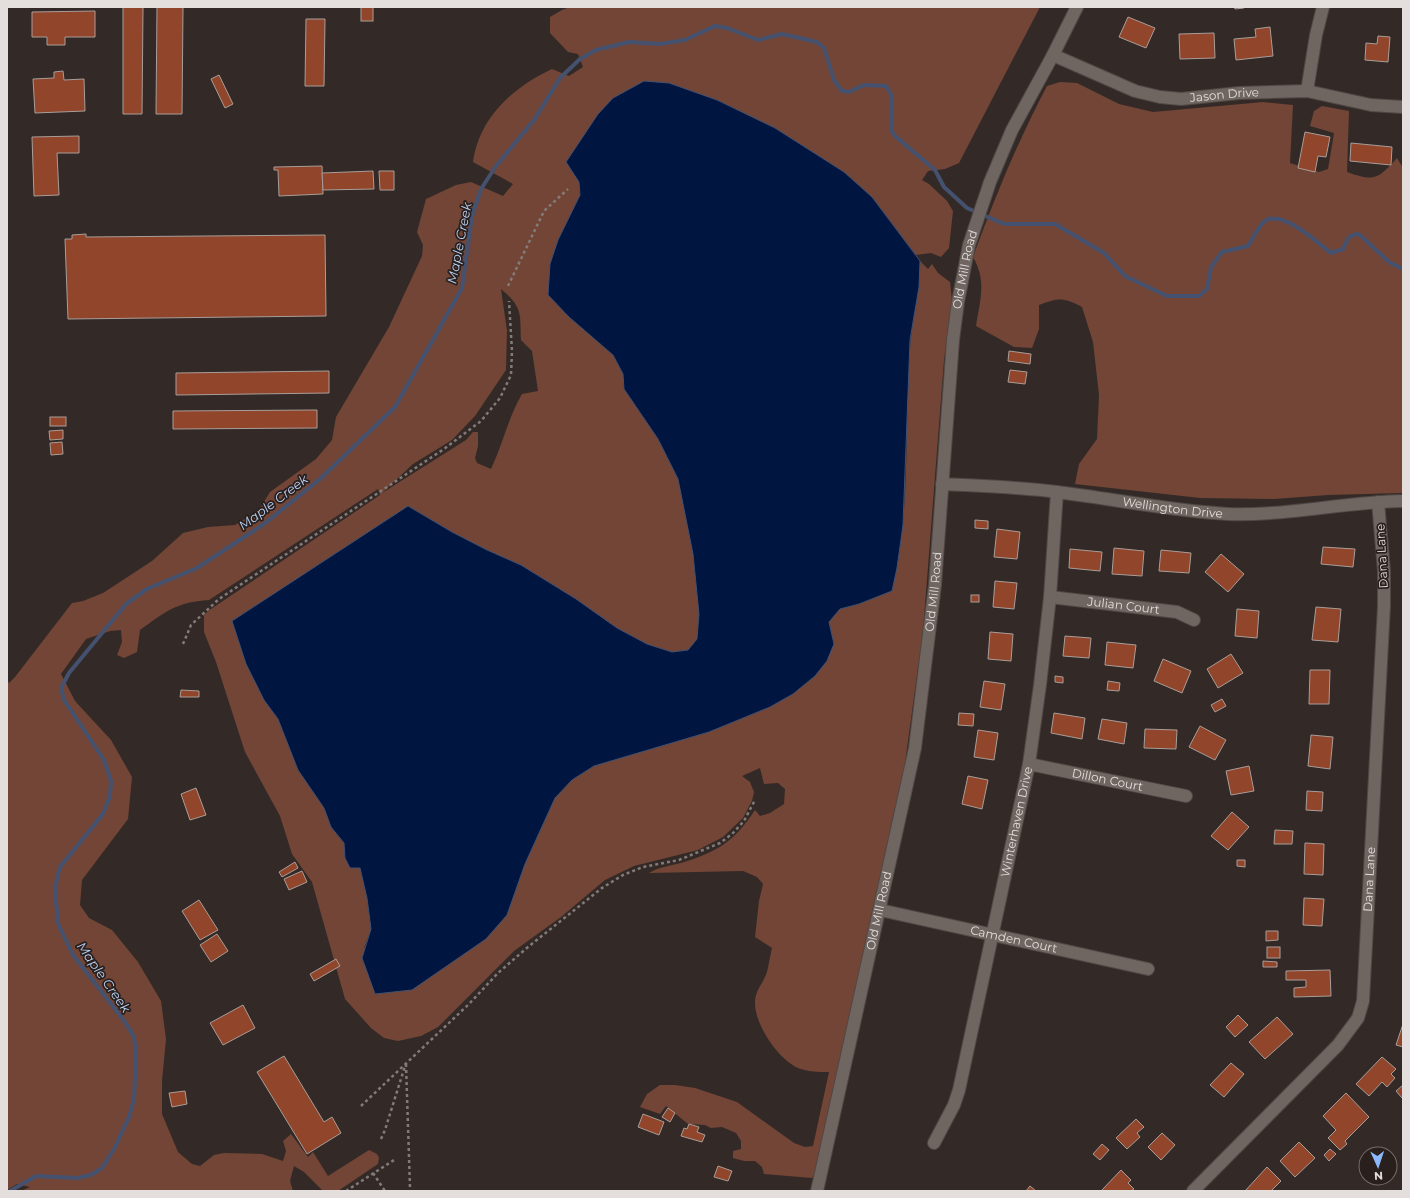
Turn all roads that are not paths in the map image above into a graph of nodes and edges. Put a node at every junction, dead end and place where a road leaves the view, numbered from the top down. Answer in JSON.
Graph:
{"nodes":[{"id":1,"x":1077,"y":7,"type":"edge"},
{"id":2,"x":1323,"y":7,"type":"edge"},
{"id":3,"x":1053,"y":55,"type":"junction"},
{"id":4,"x":1307,"y":91,"type":"junction"},
{"id":5,"x":1403,"y":107,"type":"edge"},
{"id":6,"x":942,"y":484,"type":"junction"},
{"id":7,"x":1057,"y":492,"type":"junction"},
{"id":8,"x":1403,"y":501,"type":"edge"},
{"id":9,"x":1378,"y":502,"type":"junction"},
{"id":10,"x":1050,"y":597,"type":"junction"},
{"id":11,"x":1194,"y":620,"type":"dead end"},
{"id":12,"x":1028,"y":764,"type":"junction"},
{"id":13,"x":1186,"y":796,"type":"dead end"},
{"id":14,"x":880,"y":910,"type":"junction"},
{"id":15,"x":992,"y":934,"type":"junction"},
{"id":16,"x":1148,"y":968,"type":"dead end"},
{"id":17,"x":934,"y":1143,"type":"dead end"},
{"id":18,"x":817,"y":1191,"type":"edge"},
{"id":19,"x":1193,"y":1191,"type":"edge"}],
"edges":[{"from":1,"to":3,"type":"street","name":"Old Mill Road"},
{"from":2,"to":4,"type":"street"},
{"from":3,"to":4,"type":"street","name":"Jason Drive"},
{"from":3,"to":6,"type":"street","name":"Old Mill Road"},
{"from":4,"to":5,"type":"street","name":"Jason Drive"},
{"from":6,"to":7,"type":"street","name":"Wellington Drive"},
{"from":6,"to":14,"type":"street","name":"Old Mill Road"},
{"from":7,"to":9,"type":"street","name":"Wellington Drive"},
{"from":7,"to":10,"type":"street","name":"Winterhaven Drive"},
{"from":8,"to":9,"type":"street","name":"Wellington Drive"},
{"from":9,"to":19,"type":"street","name":"Dana Lane"},
{"from":10,"to":11,"type":"street","name":"Julian Court"},
{"from":10,"to":12,"type":"street","name":"Winterhaven Drive"},
{"from":12,"to":13,"type":"street","name":"Dillon Court"},
{"from":12,"to":15,"type":"street","name":"Winterhaven Drive"},
{"from":14,"to":15,"type":"street","name":"Camden Court"},
{"from":14,"to":18,"type":"street","name":"Old Mill Road"},
{"from":15,"to":16,"type":"street","name":"Camden Court"},
{"from":15,"to":17,"type":"street","name":"Winterhaven Drive"}]}
